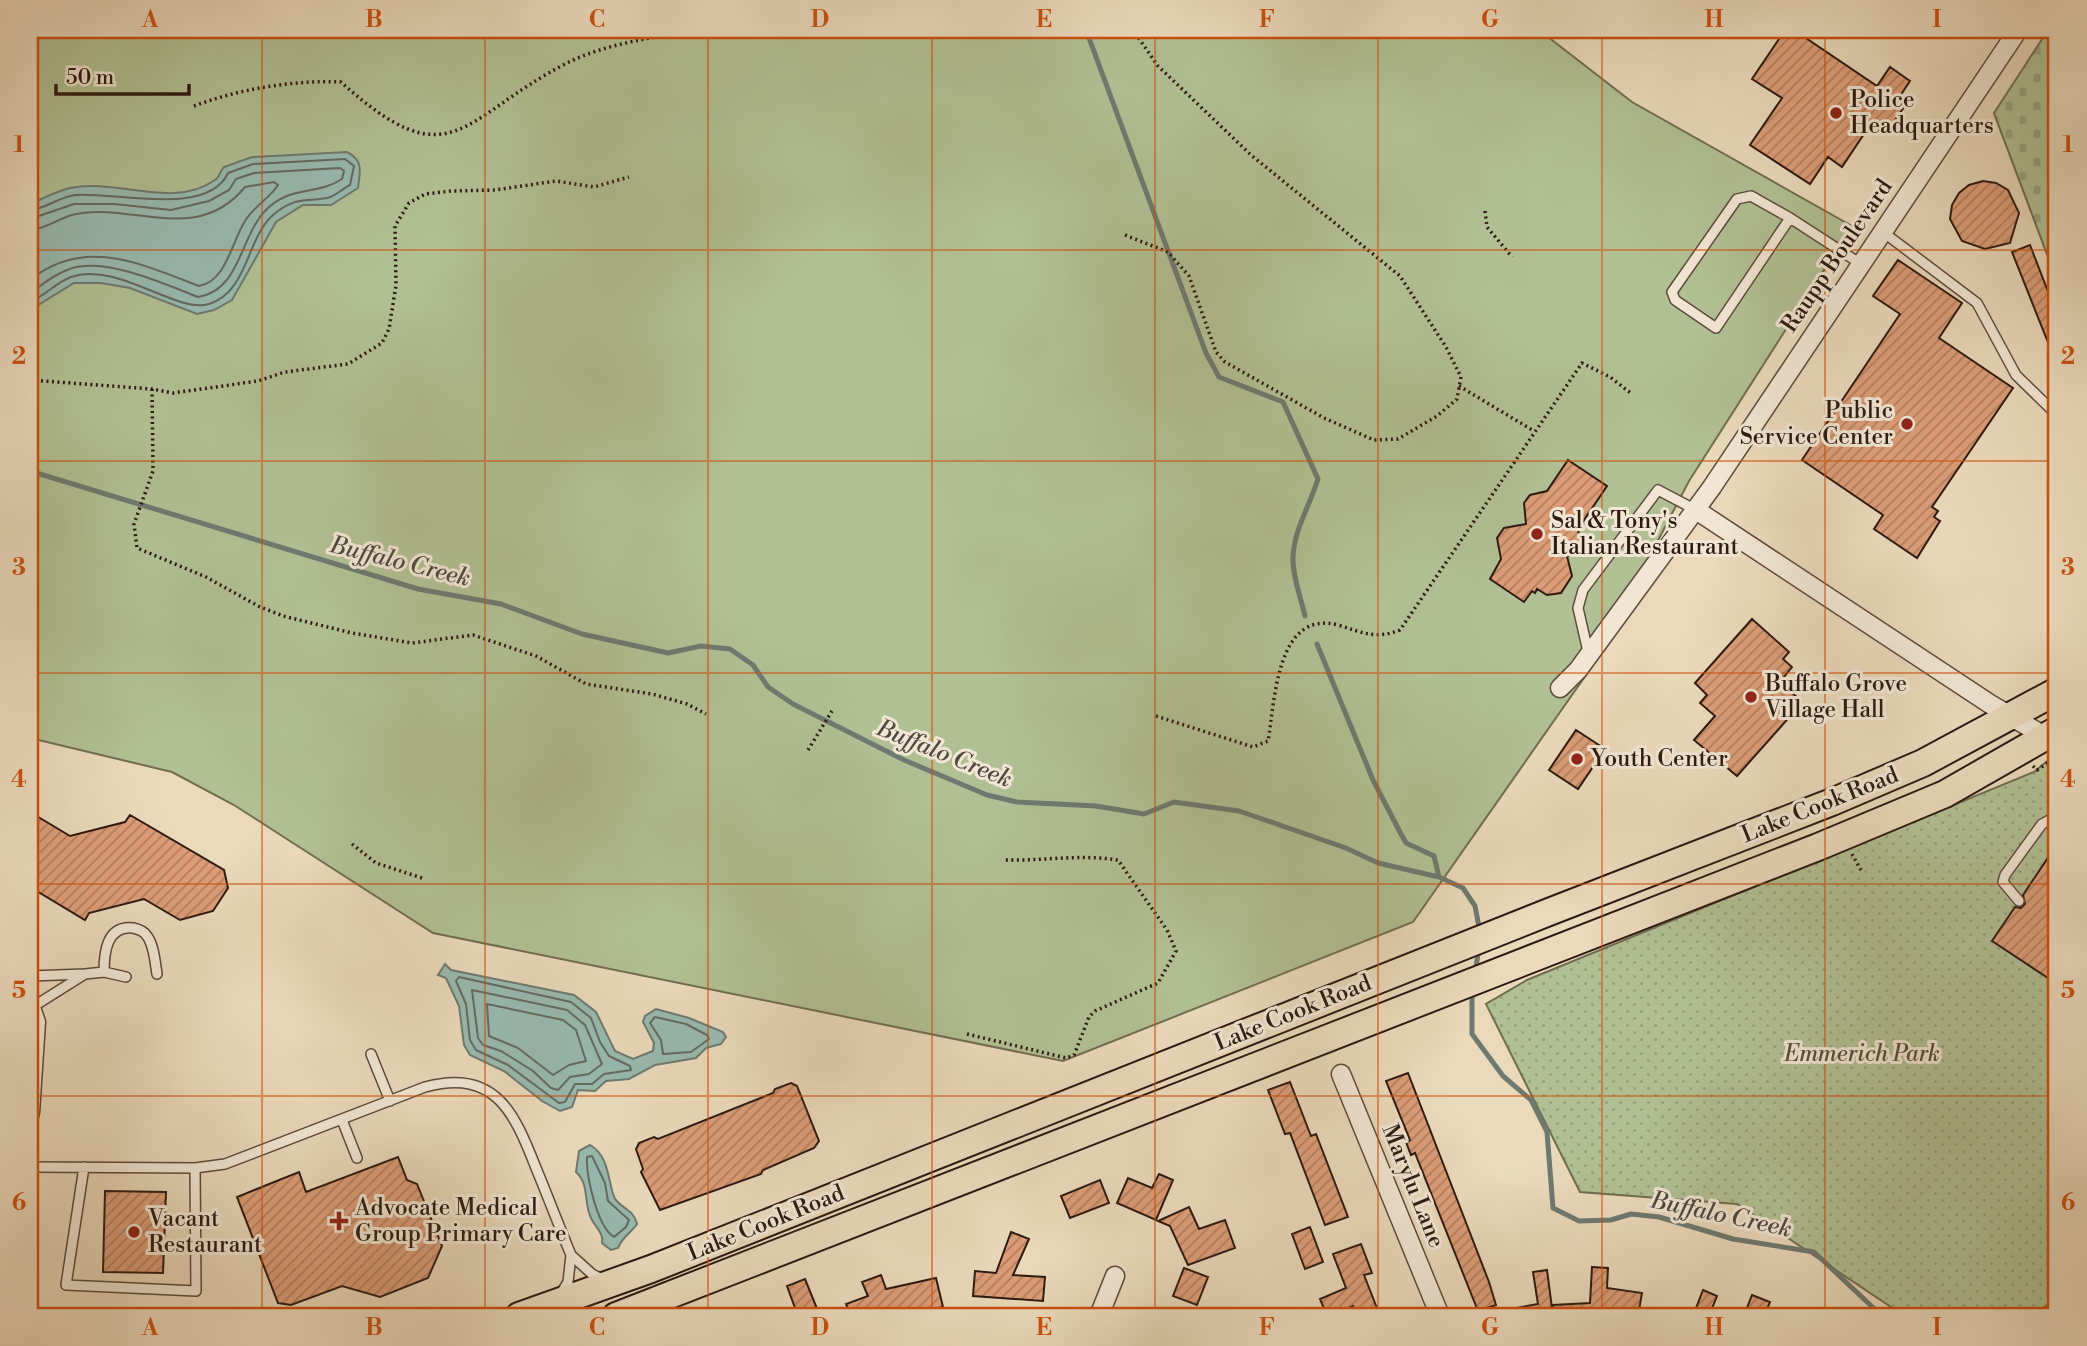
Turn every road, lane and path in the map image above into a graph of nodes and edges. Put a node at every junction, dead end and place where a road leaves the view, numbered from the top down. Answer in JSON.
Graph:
{"nodes":[{"id":1,"x":704,"y":30,"type":"edge"},
{"id":2,"x":1133,"y":30,"type":"edge"},
{"id":3,"x":2018,"y":30,"type":"edge"},
{"id":4,"x":194,"y":106,"type":"dead end"},
{"id":5,"x":629,"y":177,"type":"dead end"},
{"id":6,"x":1485,"y":211,"type":"dead end"},
{"id":7,"x":1790,"y":218,"type":"junction"},
{"id":8,"x":1882,"y":232,"type":"junction"},
{"id":9,"x":1125,"y":235,"type":"dead end"},
{"id":10,"x":1512,"y":257,"type":"dead end"},
{"id":11,"x":1861,"y":264,"type":"junction"},
{"id":12,"x":30,"y":380,"type":"edge"},
{"id":13,"x":1459,"y":386,"type":"junction"},
{"id":14,"x":152,"y":388,"type":"junction"},
{"id":15,"x":1632,"y":394,"type":"dead end"},
{"id":16,"x":2056,"y":414,"type":"edge"},
{"id":17,"x":1534,"y":431,"type":"junction"},
{"id":18,"x":1696,"y":510,"type":"junction"},
{"id":19,"x":1589,"y":656,"type":"junction"},
{"id":20,"x":1560,"y":688,"type":"dead end"},
{"id":21,"x":2057,"y":691,"type":"edge"},
{"id":22,"x":832,"y":711,"type":"dead end"},
{"id":23,"x":706,"y":714,"type":"dead end"},
{"id":24,"x":1156,"y":716,"type":"dead end"},
{"id":25,"x":2013,"y":716,"type":"junction"},
{"id":26,"x":2055,"y":742,"type":"edge"},
{"id":27,"x":808,"y":750,"type":"dead end"},
{"id":28,"x":2038,"y":770,"type":"dead end"},
{"id":29,"x":2057,"y":816,"type":"edge"},
{"id":30,"x":352,"y":844,"type":"dead end"},
{"id":31,"x":1851,"y":852,"type":"dead end"},
{"id":32,"x":1004,"y":860,"type":"dead end"},
{"id":33,"x":1862,"y":872,"type":"dead end"},
{"id":34,"x":425,"y":879,"type":"dead end"},
{"id":35,"x":2019,"y":901,"type":"dead end"},
{"id":36,"x":104,"y":972,"type":"junction"},
{"id":37,"x":85,"y":974,"type":"junction"},
{"id":38,"x":157,"y":974,"type":"dead end"},
{"id":39,"x":30,"y":976,"type":"edge"},
{"id":40,"x":126,"y":977,"type":"dead end"},
{"id":41,"x":30,"y":1006,"type":"edge"},
{"id":42,"x":967,"y":1034,"type":"dead end"},
{"id":43,"x":371,"y":1054,"type":"dead end"},
{"id":44,"x":1341,"y":1074,"type":"dead end"},
{"id":45,"x":390,"y":1101,"type":"junction"},
{"id":46,"x":30,"y":1113,"type":"edge"},
{"id":47,"x":342,"y":1120,"type":"junction"},
{"id":48,"x":357,"y":1158,"type":"dead end"},
{"id":49,"x":30,"y":1167,"type":"edge"},
{"id":50,"x":84,"y":1167,"type":"junction"},
{"id":51,"x":195,"y":1168,"type":"junction"},
{"id":52,"x":571,"y":1255,"type":"junction"},
{"id":53,"x":1115,"y":1276,"type":"dead end"},
{"id":54,"x":615,"y":1283,"type":"junction"},
{"id":55,"x":552,"y":1306,"type":"junction"},
{"id":56,"x":519,"y":1316,"type":"edge"},
{"id":57,"x":616,"y":1316,"type":"edge"},
{"id":58,"x":1099,"y":1316,"type":"edge"},
{"id":59,"x":1440,"y":1316,"type":"edge"}],
"edges":[{"from":1,"to":4,"type":"path"},
{"from":2,"to":13,"type":"path"},
{"from":3,"to":8,"type":"street","name":"Raupp Boulevard"},
{"from":5,"to":14,"type":"path"},
{"from":6,"to":10,"type":"path"},
{"from":7,"to":7,"type":"lane"},
{"from":7,"to":11,"type":"lane"},
{"from":8,"to":11,"type":"street","name":"Raupp Boulevard"},
{"from":8,"to":16,"type":"lane"},
{"from":9,"to":13,"type":"path"},
{"from":11,"to":18,"type":"street","name":"Raupp Boulevard"},
{"from":12,"to":14,"type":"path"},
{"from":13,"to":17,"type":"path"},
{"from":14,"to":23,"type":"path"},
{"from":15,"to":17,"type":"path"},
{"from":17,"to":24,"type":"path"},
{"from":18,"to":19,"type":"street","name":"Raupp Boulevard"},
{"from":18,"to":19,"type":"lane"},
{"from":18,"to":25,"type":"street"},
{"from":19,"to":20,"type":"street","name":"Raupp Boulevard"},
{"from":21,"to":25,"type":"main road","name":"Lake Cook Road"},
{"from":22,"to":27,"type":"path"},
{"from":25,"to":26,"type":"street"},
{"from":25,"to":54,"type":"main road","name":"Lake Cook Road"},
{"from":26,"to":28,"type":"path"},
{"from":26,"to":57,"type":"main road","name":"Lake Cook Road"},
{"from":29,"to":35,"type":"lane"},
{"from":30,"to":34,"type":"path"},
{"from":31,"to":33,"type":"path"},
{"from":32,"to":42,"type":"path"},
{"from":36,"to":37,"type":"lane"},
{"from":36,"to":38,"type":"lane"},
{"from":36,"to":40,"type":"lane"},
{"from":37,"to":39,"type":"lane"},
{"from":37,"to":41,"type":"lane"},
{"from":41,"to":46,"type":"street"},
{"from":43,"to":45,"type":"lane"},
{"from":44,"to":59,"type":"street","name":"Marylu Lane"},
{"from":45,"to":47,"type":"lane"},
{"from":45,"to":52,"type":"lane"},
{"from":47,"to":48,"type":"lane"},
{"from":47,"to":51,"type":"lane"},
{"from":49,"to":50,"type":"lane"},
{"from":50,"to":51,"type":"lane"},
{"from":50,"to":51,"type":"lane"},
{"from":52,"to":54,"type":"lane"},
{"from":52,"to":55,"type":"lane"},
{"from":53,"to":58,"type":"street"},
{"from":54,"to":55,"type":"main road","name":"Lake Cook Road"},
{"from":55,"to":56,"type":"main road","name":"Lake Cook Road"}]}
